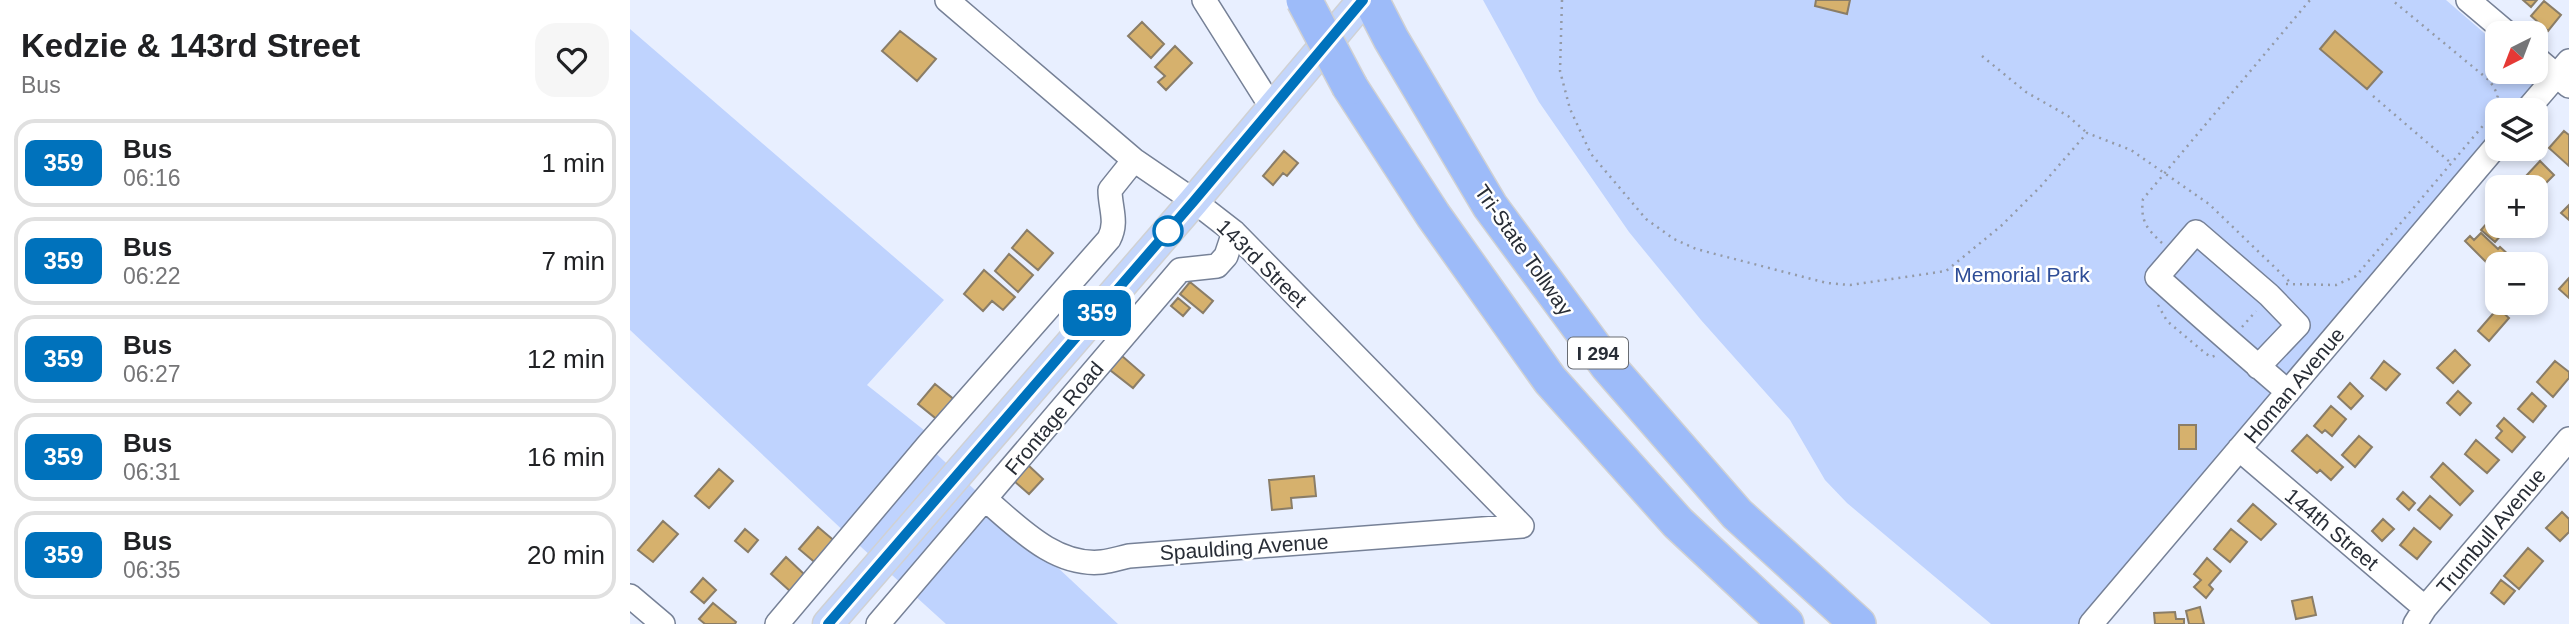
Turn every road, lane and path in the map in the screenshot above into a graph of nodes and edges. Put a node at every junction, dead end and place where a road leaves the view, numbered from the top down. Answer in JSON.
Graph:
{"nodes":[{"id":1,"x":947,"y":0,"type":"edge"},
{"id":2,"x":1204,"y":0,"type":"edge"},
{"id":3,"x":1304,"y":0,"type":"edge"},
{"id":4,"x":1363,"y":0,"type":"edge"},
{"id":5,"x":1371,"y":0,"type":"edge"},
{"id":6,"x":1562,"y":0,"type":"edge"},
{"id":7,"x":2310,"y":0,"type":"edge"},
{"id":8,"x":2392,"y":0,"type":"edge"},
{"id":9,"x":2468,"y":0,"type":"edge"},
{"id":10,"x":2493,"y":21,"type":"edge"},
{"id":11,"x":1982,"y":56,"type":"dead end"},
{"id":12,"x":2548,"y":65,"type":"edge"},
{"id":13,"x":2565,"y":74,"type":"edge"},
{"id":14,"x":2373,"y":96,"type":"dead end"},
{"id":15,"x":2540,"y":98,"type":"edge"},
{"id":16,"x":1272,"y":108,"type":"junction"},
{"id":17,"x":2087,"y":133,"type":"junction"},
{"id":18,"x":2485,"y":159,"type":"edge"},
{"id":19,"x":1134,"y":160,"type":"junction"},
{"id":20,"x":2451,"y":163,"type":"junction"},
{"id":21,"x":2162,"y":174,"type":"junction"},
{"id":22,"x":1194,"y":201,"type":"junction"},
{"id":23,"x":1234,"y":232,"type":"junction"},
{"id":24,"x":2174,"y":257,"type":"junction"},
{"id":25,"x":2292,"y":284,"type":"junction"},
{"id":26,"x":2169,"y":288,"type":"junction"},
{"id":27,"x":2269,"y":295,"type":"junction"},
{"id":28,"x":2230,"y":342,"type":"junction"},
{"id":29,"x":2258,"y":367,"type":"junction"},
{"id":30,"x":2288,"y":392,"type":"junction"},
{"id":31,"x":2569,"y":439,"type":"edge"},
{"id":32,"x":2239,"y":449,"type":"junction"},
{"id":33,"x":985,"y":499,"type":"junction"},
{"id":34,"x":1522,"y":526,"type":"joint"},
{"id":35,"x":634,"y":608,"type":"edge"},
{"id":36,"x":2420,"y":616,"type":"edge"},
{"id":37,"x":663,"y":624,"type":"edge"},
{"id":38,"x":777,"y":624,"type":"edge"},
{"id":39,"x":828,"y":624,"type":"edge"},
{"id":40,"x":878,"y":624,"type":"edge"},
{"id":41,"x":1786,"y":624,"type":"edge"},
{"id":42,"x":1858,"y":624,"type":"edge"},
{"id":43,"x":2091,"y":624,"type":"edge"}],
"edges":[{"from":1,"to":19,"type":"street","name":"143rd Street"},
{"from":2,"to":16,"type":"street"},
{"from":3,"to":41,"type":"highway","number":"I 294","bridge":true},
{"from":4,"to":16,"type":"main road"},
{"from":5,"to":42,"type":"highway","name":"Tri-State Tollway","number":"I 294"},
{"from":6,"to":17,"type":"path"},
{"from":7,"to":21,"type":"path"},
{"from":8,"to":20,"type":"path"},
{"from":9,"to":10,"type":"street"},
{"from":11,"to":17,"type":"path"},
{"from":12,"to":13,"type":"street"},
{"from":13,"to":15,"type":"street"},
{"from":14,"to":20,"type":"path"},
{"from":16,"to":22,"type":"main road"},
{"from":17,"to":21,"type":"path"},
{"from":18,"to":30,"type":"street","name":"Homan Avenue"},
{"from":19,"to":22,"type":"street","name":"143rd Street"},
{"from":19,"to":38,"type":"street"},
{"from":20,"to":25,"type":"path"},
{"from":21,"to":24,"type":"path"},
{"from":21,"to":25,"type":"path"},
{"from":22,"to":23,"type":"street","name":"143rd Street"},
{"from":22,"to":39,"type":"main road"},
{"from":23,"to":33,"type":"street","name":"Frontage Road"},
{"from":23,"to":34,"type":"street","name":"143rd Street"},
{"from":24,"to":26,"type":"street"},
{"from":24,"to":27,"type":"street"},
{"from":25,"to":27,"type":"path"},
{"from":26,"to":28,"type":"street"},
{"from":26,"to":28,"type":"path"},
{"from":27,"to":28,"type":"path"},
{"from":27,"to":29,"type":"street"},
{"from":28,"to":29,"type":"street"},
{"from":29,"to":30,"type":"street"},
{"from":30,"to":32,"type":"street","name":"Homan Avenue"},
{"from":31,"to":36,"type":"street","name":"Trumbull Avenue"},
{"from":32,"to":36,"type":"street","name":"144th Street"},
{"from":32,"to":43,"type":"street","name":"Homan Avenue"},
{"from":33,"to":34,"type":"street","name":"Spaulding Avenue"},
{"from":33,"to":40,"type":"street","name":"Frontage Road"},
{"from":35,"to":37,"type":"street"}]}
